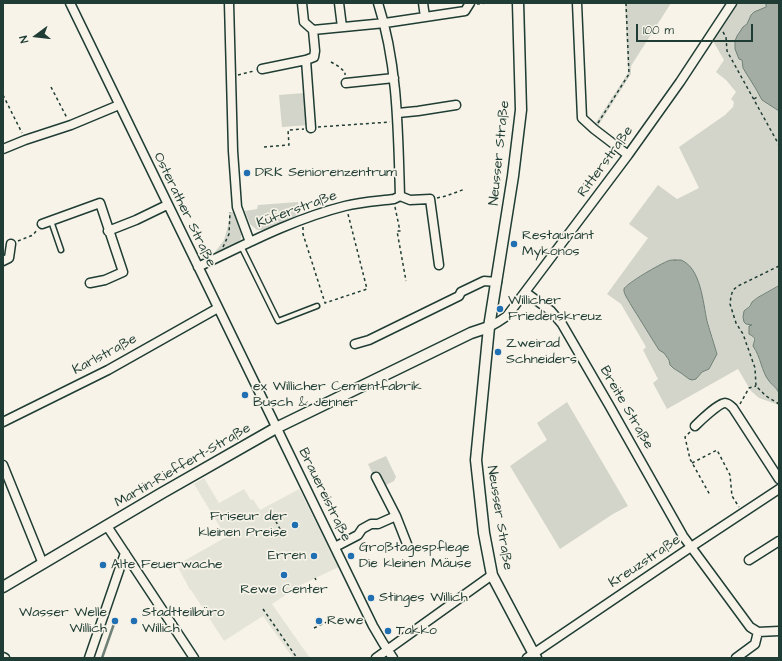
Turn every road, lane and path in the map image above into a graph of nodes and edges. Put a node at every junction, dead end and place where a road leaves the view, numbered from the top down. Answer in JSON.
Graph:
{"nodes":[{"id":1,"x":70,"y":3,"type":"edge"},
{"id":2,"x":229,"y":3,"type":"edge"},
{"id":3,"x":302,"y":3,"type":"edge"},
{"id":4,"x":339,"y":3,"type":"edge"},
{"id":5,"x":378,"y":3,"type":"edge"},
{"id":6,"x":423,"y":3,"type":"edge"},
{"id":7,"x":487,"y":3,"type":"edge"},
{"id":8,"x":518,"y":3,"type":"edge"},
{"id":9,"x":576,"y":3,"type":"edge"},
{"id":10,"x":626,"y":3,"type":"edge"},
{"id":11,"x":732,"y":3,"type":"edge"},
{"id":12,"x":470,"y":4,"type":"edge"},
{"id":13,"x":425,"y":17,"type":"junction"},
{"id":14,"x":385,"y":23,"type":"junction"},
{"id":15,"x":342,"y":27,"type":"junction"},
{"id":16,"x":716,"y":28,"type":"junction"},
{"id":17,"x":313,"y":30,"type":"junction"},
{"id":18,"x":306,"y":60,"type":"junction"},
{"id":19,"x":331,"y":62,"type":"dead end"},
{"id":20,"x":262,"y":69,"type":"joint"},
{"id":21,"x":232,"y":76,"type":"junction"},
{"id":22,"x":394,"y":78,"type":"junction"},
{"id":23,"x":346,"y":83,"type":"joint"},
{"id":24,"x":51,"y":87,"type":"dead end"},
{"id":25,"x":3,"y":95,"type":"edge"},
{"id":26,"x":757,"y":97,"type":"dead end"},
{"id":27,"x":754,"y":99,"type":"junction"},
{"id":28,"x":119,"y":105,"type":"junction"},
{"id":29,"x":456,"y":105,"type":"dead end"},
{"id":30,"x":398,"y":113,"type":"junction"},
{"id":31,"x":398,"y":122,"type":"junction"},
{"id":32,"x":71,"y":126,"type":"junction"},
{"id":33,"x":311,"y":128,"type":"junction"},
{"id":34,"x":594,"y":129,"type":"junction"},
{"id":35,"x":25,"y":140,"type":"junction"},
{"id":36,"x":779,"y":145,"type":"edge"},
{"id":37,"x":264,"y":147,"type":"dead end"},
{"id":38,"x":3,"y":149,"type":"edge"},
{"id":39,"x":628,"y":155,"type":"junction"},
{"id":40,"x":465,"y":189,"type":"dead end"},
{"id":41,"x":397,"y":198,"type":"junction"},
{"id":42,"x":430,"y":199,"type":"junction"},
{"id":43,"x":167,"y":205,"type":"junction"},
{"id":44,"x":346,"y":205,"type":"junction"},
{"id":45,"x":237,"y":207,"type":"junction"},
{"id":46,"x":303,"y":219,"type":"junction"},
{"id":47,"x":51,"y":221,"type":"junction"},
{"id":48,"x":42,"y":224,"type":"joint"},
{"id":49,"x":108,"y":231,"type":"junction"},
{"id":50,"x":250,"y":242,"type":"junction"},
{"id":51,"x":11,"y":244,"type":"joint"},
{"id":52,"x":223,"y":246,"type":"dead end"},
{"id":53,"x":241,"y":246,"type":"junction"},
{"id":54,"x":61,"y":250,"type":"dead end"},
{"id":55,"x":3,"y":261,"type":"edge"},
{"id":56,"x":440,"y":265,"type":"dead end"},
{"id":57,"x":779,"y":266,"type":"edge"},
{"id":58,"x":198,"y":267,"type":"junction"},
{"id":59,"x":406,"y":281,"type":"dead end"},
{"id":60,"x":497,"y":282,"type":"junction"},
{"id":61,"x":90,"y":283,"type":"dead end"},
{"id":62,"x":526,"y":292,"type":"junction"},
{"id":63,"x":318,"y":306,"type":"dead end"},
{"id":64,"x":218,"y":308,"type":"junction"},
{"id":65,"x":489,"y":327,"type":"junction"},
{"id":66,"x":355,"y":344,"type":"dead end"},
{"id":67,"x":756,"y":386,"type":"junction"},
{"id":68,"x":779,"y":404,"type":"edge"},
{"id":69,"x":736,"y":412,"type":"junction"},
{"id":70,"x":3,"y":422,"type":"edge"},
{"id":71,"x":695,"y":426,"type":"joint"},
{"id":72,"x":276,"y":428,"type":"junction"},
{"id":73,"x":692,"y":463,"type":"junction"},
{"id":74,"x":3,"y":465,"type":"edge"},
{"id":75,"x":376,"y":476,"type":"dead end"},
{"id":76,"x":779,"y":479,"type":"edge"},
{"id":77,"x":779,"y":490,"type":"edge"},
{"id":78,"x":710,"y":495,"type":"dead end"},
{"id":79,"x":742,"y":513,"type":"junction"},
{"id":80,"x":272,"y":516,"type":"dead end"},
{"id":81,"x":396,"y":516,"type":"junction"},
{"id":82,"x":108,"y":526,"type":"junction"},
{"id":83,"x":280,"y":529,"type":"dead end"},
{"id":84,"x":779,"y":541,"type":"edge"},
{"id":85,"x":407,"y":544,"type":"dead end"},
{"id":86,"x":335,"y":547,"type":"junction"},
{"id":87,"x":691,"y":547,"type":"junction"},
{"id":88,"x":125,"y":553,"type":"junction"},
{"id":89,"x":749,"y":560,"type":"dead end"},
{"id":90,"x":43,"y":564,"type":"junction"},
{"id":91,"x":492,"y":575,"type":"junction"},
{"id":92,"x":3,"y":587,"type":"edge"},
{"id":93,"x":263,"y":609,"type":"dead end"},
{"id":94,"x":331,"y":620,"type":"dead end"},
{"id":95,"x":314,"y":628,"type":"dead end"},
{"id":96,"x":758,"y":632,"type":"junction"},
{"id":97,"x":779,"y":632,"type":"edge"},
{"id":98,"x":387,"y":650,"type":"junction"},
{"id":99,"x":532,"y":656,"type":"edge"},
{"id":100,"x":740,"y":657,"type":"edge"},
{"id":101,"x":89,"y":658,"type":"edge"},
{"id":102,"x":194,"y":658,"type":"edge"},
{"id":103,"x":297,"y":658,"type":"edge"},
{"id":104,"x":376,"y":658,"type":"edge"},
{"id":105,"x":393,"y":658,"type":"edge"}],
"edges":[{"from":1,"to":28,"type":"street","name":"Osterather Straße"},
{"from":2,"to":21,"type":"street"},
{"from":3,"to":17,"type":"street"},
{"from":4,"to":15,"type":"street"},
{"from":5,"to":14,"type":"street"},
{"from":6,"to":13,"type":"street"},
{"from":7,"to":12,"type":"path"},
{"from":8,"to":60,"type":"street","name":"Neusser Straße"},
{"from":9,"to":34,"type":"street"},
{"from":10,"to":34,"type":"path"},
{"from":11,"to":16,"type":"street","name":"Ritterstraße"},
{"from":12,"to":13,"type":"street"},
{"from":13,"to":14,"type":"street"},
{"from":14,"to":15,"type":"street"},
{"from":14,"to":22,"type":"street"},
{"from":15,"to":17,"type":"street"},
{"from":16,"to":27,"type":"path"},
{"from":16,"to":39,"type":"street","name":"Ritterstraße"},
{"from":17,"to":18,"type":"street"},
{"from":18,"to":20,"type":"street"},
{"from":18,"to":33,"type":"street"},
{"from":19,"to":23,"type":"path"},
{"from":20,"to":21,"type":"path"},
{"from":21,"to":45,"type":"street"},
{"from":22,"to":23,"type":"street"},
{"from":22,"to":30,"type":"street"},
{"from":24,"to":32,"type":"path"},
{"from":25,"to":35,"type":"path"},
{"from":26,"to":27,"type":"path"},
{"from":27,"to":36,"type":"path"},
{"from":28,"to":32,"type":"street"},
{"from":28,"to":43,"type":"street","name":"Osterather Straße"},
{"from":29,"to":30,"type":"street"},
{"from":30,"to":31,"type":"street"},
{"from":31,"to":33,"type":"path"},
{"from":31,"to":41,"type":"street"},
{"from":32,"to":35,"type":"street"},
{"from":33,"to":37,"type":"path"},
{"from":34,"to":39,"type":"street"},
{"from":35,"to":38,"type":"street"},
{"from":39,"to":62,"type":"street","name":"Ritterstraße"},
{"from":40,"to":42,"type":"path"},
{"from":41,"to":42,"type":"street"},
{"from":41,"to":44,"type":"street","name":"Küferstraße"},
{"from":41,"to":59,"type":"path"},
{"from":42,"to":56,"type":"street"},
{"from":43,"to":49,"type":"street"},
{"from":43,"to":58,"type":"street","name":"Osterather Straße"},
{"from":44,"to":46,"type":"street","name":"Küferstraße"},
{"from":44,"to":46,"type":"path"},
{"from":45,"to":50,"type":"street"},
{"from":45,"to":52,"type":"path"},
{"from":46,"to":50,"type":"street","name":"Küferstraße"},
{"from":47,"to":48,"type":"street"},
{"from":47,"to":49,"type":"street"},
{"from":47,"to":54,"type":"lane"},
{"from":48,"to":51,"type":"path"},
{"from":49,"to":61,"type":"street"},
{"from":50,"to":53,"type":"street","name":"Küferstraße"},
{"from":51,"to":55,"type":"street"},
{"from":53,"to":58,"type":"street","name":"Küferstraße"},
{"from":53,"to":63,"type":"lane"},
{"from":57,"to":67,"type":"path"},
{"from":58,"to":64,"type":"street","name":"Osterather Straße"},
{"from":60,"to":65,"type":"street","name":"Neusser Straße"},
{"from":60,"to":66,"type":"street"},
{"from":62,"to":65,"type":"street","name":"Ritterstraße"},
{"from":62,"to":87,"type":"street","name":"Breite Straße"},
{"from":64,"to":70,"type":"street","name":"Karlstraße"},
{"from":64,"to":72,"type":"street","name":"Osterather Straße"},
{"from":65,"to":72,"type":"street","name":"Martin-Rieffert-Straße"},
{"from":65,"to":91,"type":"street","name":"Neusser Straße"},
{"from":67,"to":68,"type":"path"},
{"from":67,"to":69,"type":"path"},
{"from":69,"to":71,"type":"street"},
{"from":69,"to":76,"type":"street"},
{"from":71,"to":73,"type":"path"},
{"from":72,"to":82,"type":"street","name":"Martin-Rieffert-Straße"},
{"from":72,"to":86,"type":"street","name":"Brauereistraße"},
{"from":73,"to":78,"type":"path"},
{"from":73,"to":79,"type":"path"},
{"from":74,"to":90,"type":"street"},
{"from":75,"to":81,"type":"street"},
{"from":77,"to":79,"type":"street","name":"Kreuzstraße"},
{"from":79,"to":87,"type":"street","name":"Kreuzstraße"},
{"from":80,"to":83,"type":"path"},
{"from":81,"to":85,"type":"street"},
{"from":81,"to":86,"type":"street"},
{"from":82,"to":88,"type":"street"},
{"from":82,"to":90,"type":"street","name":"Martin-Rieffert-Straße"},
{"from":84,"to":89,"type":"street"},
{"from":86,"to":98,"type":"street","name":"Brauereistraße"},
{"from":87,"to":96,"type":"street","name":"Breite Straße"},
{"from":87,"to":99,"type":"street","name":"Kreuzstraße"},
{"from":88,"to":101,"type":"street"},
{"from":88,"to":102,"type":"street"},
{"from":90,"to":92,"type":"street","name":"Martin-Rieffert-Straße"},
{"from":91,"to":98,"type":"street"},
{"from":91,"to":99,"type":"street","name":"Neusser Straße"},
{"from":93,"to":103,"type":"path"},
{"from":94,"to":95,"type":"path"},
{"from":96,"to":97,"type":"street"},
{"from":96,"to":100,"type":"street"},
{"from":98,"to":104,"type":"street"},
{"from":98,"to":105,"type":"street","name":"Brauereistraße"}]}
